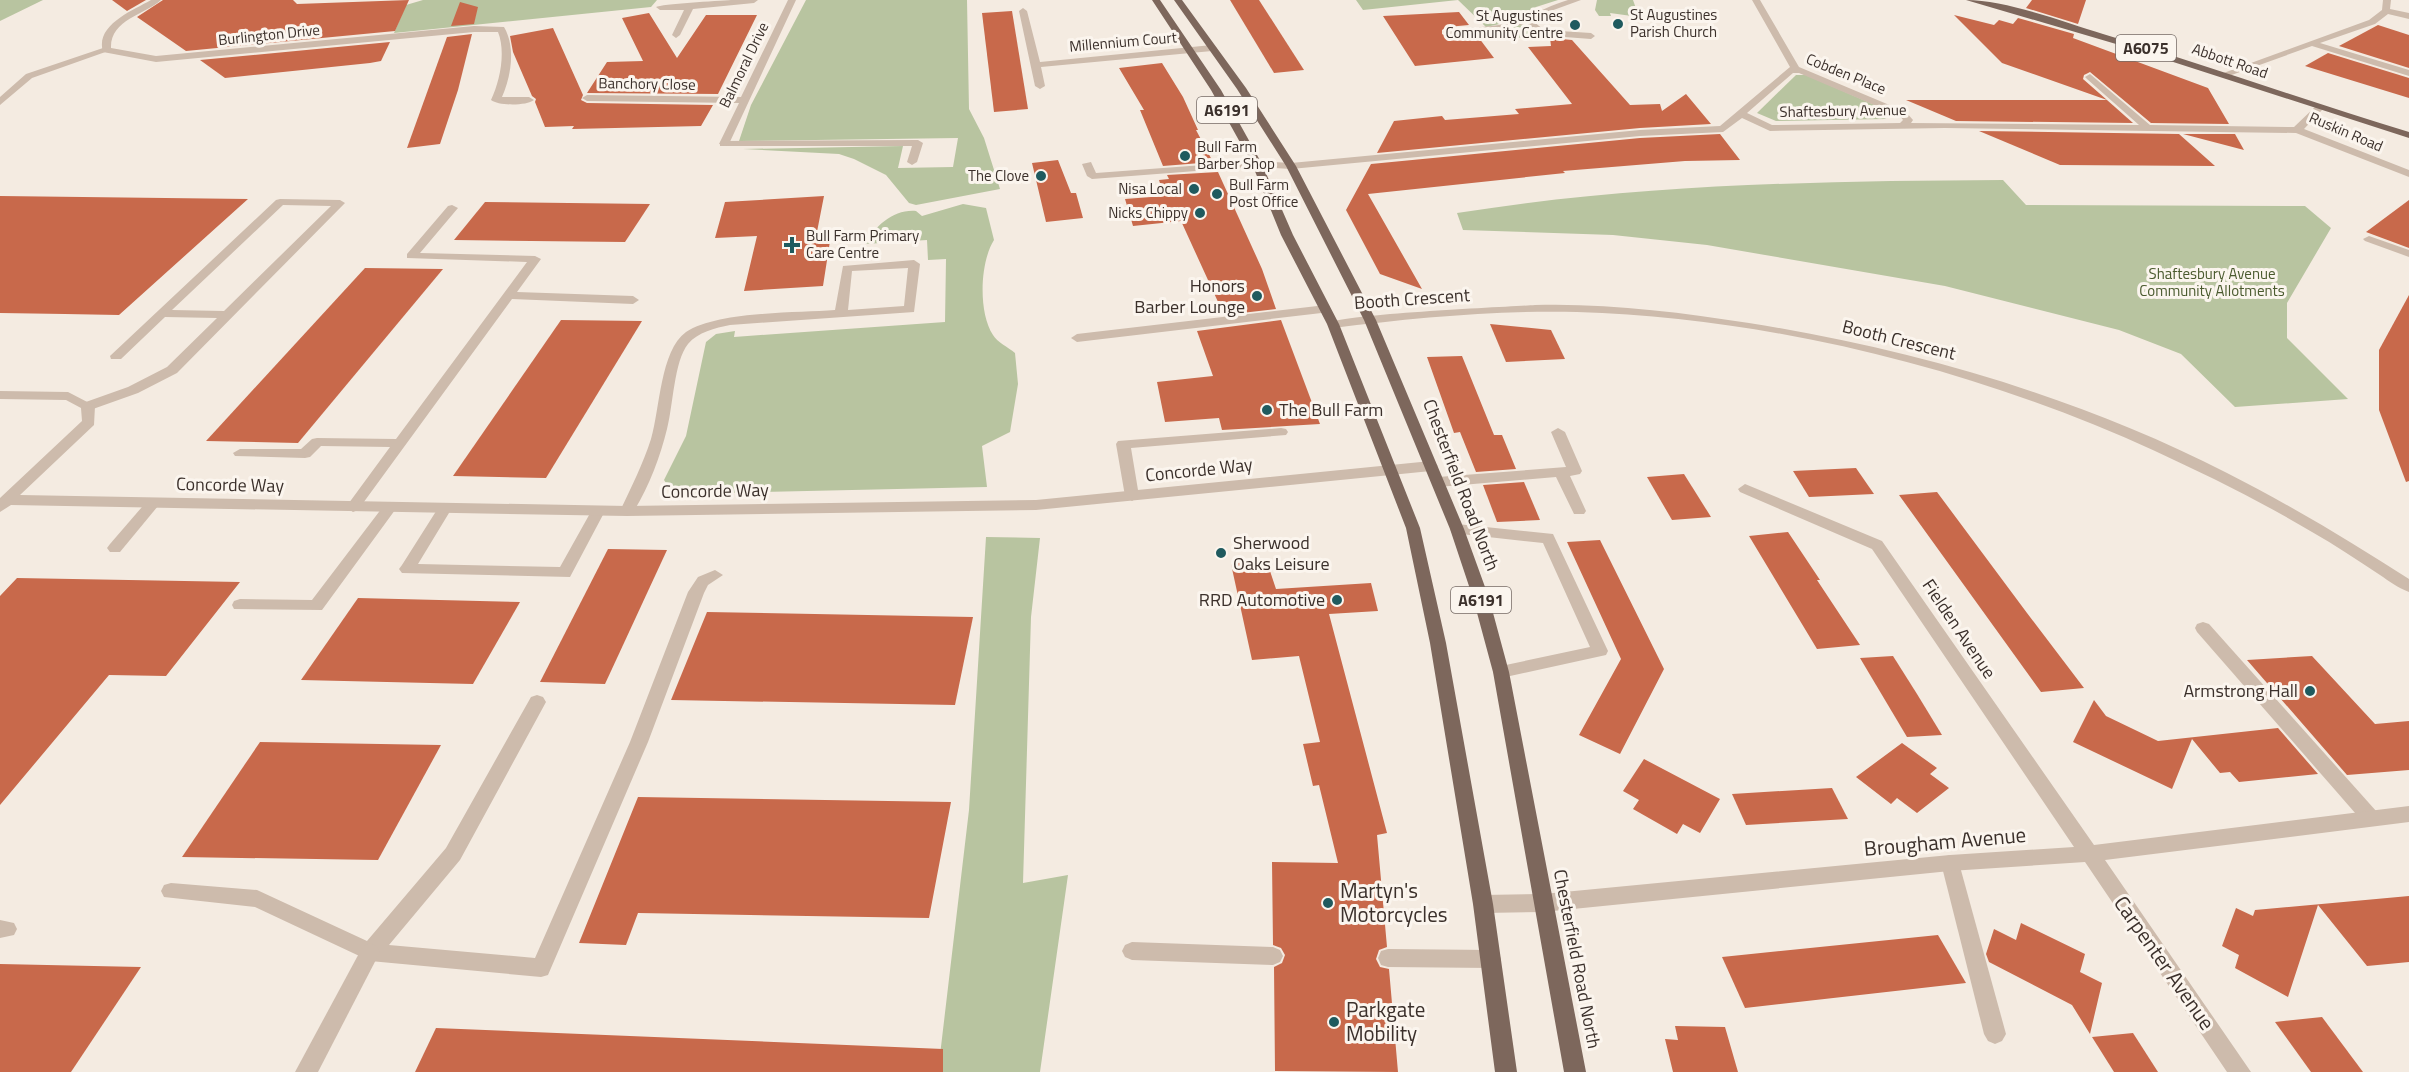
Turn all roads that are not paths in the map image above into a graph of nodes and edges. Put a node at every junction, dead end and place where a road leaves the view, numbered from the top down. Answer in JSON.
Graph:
{"nodes":[{"id":1,"x":157,"y":0,"type":"edge"},
{"id":2,"x":754,"y":0,"type":"edge"},
{"id":3,"x":792,"y":0,"type":"edge"},
{"id":4,"x":1156,"y":0,"type":"edge"},
{"id":5,"x":1178,"y":0,"type":"edge"},
{"id":6,"x":1577,"y":0,"type":"edge"},
{"id":7,"x":1756,"y":0,"type":"edge"},
{"id":8,"x":1975,"y":0,"type":"edge"},
{"id":9,"x":2387,"y":0,"type":"edge"},
{"id":10,"x":660,"y":7,"type":"dead end"},
{"id":11,"x":690,"y":8,"type":"junction"},
{"id":12,"x":1023,"y":11,"type":"dead end"},
{"id":13,"x":2386,"y":11,"type":"junction"},
{"id":14,"x":2409,"y":16,"type":"edge"},
{"id":15,"x":1528,"y":20,"type":"junction"},
{"id":16,"x":1447,"y":33,"type":"dead end"},
{"id":17,"x":675,"y":35,"type":"dead end"},
{"id":18,"x":1591,"y":36,"type":"dead end"},
{"id":19,"x":2313,"y":44,"type":"junction"},
{"id":20,"x":1212,"y":48,"type":"junction"},
{"id":21,"x":106,"y":50,"type":"junction"},
{"id":22,"x":1188,"y":51,"type":"junction"},
{"id":23,"x":1036,"y":65,"type":"junction"},
{"id":24,"x":1796,"y":70,"type":"junction"},
{"id":25,"x":2409,"y":73,"type":"edge"},
{"id":26,"x":2223,"y":75,"type":"junction"},
{"id":27,"x":2091,"y":77,"type":"dead end"},
{"id":28,"x":1040,"y":86,"type":"dead end"},
{"id":29,"x":587,"y":98,"type":"dead end"},
{"id":30,"x":529,"y":100,"type":"dead end"},
{"id":31,"x":743,"y":100,"type":"junction"},
{"id":32,"x":0,"y":102,"type":"edge"},
{"id":33,"x":2319,"y":108,"type":"junction"},
{"id":34,"x":1741,"y":114,"type":"junction"},
{"id":35,"x":1902,"y":126,"type":"junction"},
{"id":36,"x":2146,"y":126,"type":"junction"},
{"id":37,"x":2297,"y":130,"type":"junction"},
{"id":38,"x":2409,"y":135,"type":"edge"},
{"id":39,"x":912,"y":162,"type":"dead end"},
{"id":40,"x":1087,"y":164,"type":"dead end"},
{"id":41,"x":1257,"y":164,"type":"junction"},
{"id":42,"x":1291,"y":166,"type":"junction"},
{"id":43,"x":2409,"y":174,"type":"edge"},
{"id":44,"x":452,"y":208,"type":"dead end"},
{"id":45,"x":2369,"y":239,"type":"dead end"},
{"id":46,"x":2409,"y":254,"type":"edge"},
{"id":47,"x":509,"y":295,"type":"junction"},
{"id":48,"x":633,"y":300,"type":"dead end"},
{"id":49,"x":1326,"y":309,"type":"junction"},
{"id":50,"x":162,"y":313,"type":"junction"},
{"id":51,"x":841,"y":314,"type":"junction"},
{"id":52,"x":227,"y":315,"type":"junction"},
{"id":53,"x":1370,"y":320,"type":"junction"},
{"id":54,"x":1333,"y":324,"type":"junction"},
{"id":55,"x":1077,"y":338,"type":"dead end"},
{"id":56,"x":117,"y":356,"type":"dead end"},
{"id":57,"x":0,"y":395,"type":"edge"},
{"id":58,"x":88,"y":406,"type":"junction"},
{"id":59,"x":1281,"y":432,"type":"dead end"},
{"id":60,"x":1558,"y":432,"type":"dead end"},
{"id":61,"x":398,"y":443,"type":"junction"},
{"id":62,"x":240,"y":453,"type":"dead end"},
{"id":63,"x":1431,"y":466,"type":"junction"},
{"id":64,"x":1392,"y":470,"type":"junction"},
{"id":65,"x":1561,"y":472,"type":"junction"},
{"id":66,"x":1438,"y":482,"type":"junction"},
{"id":67,"x":1745,"y":489,"type":"dead end"},
{"id":68,"x":1132,"y":496,"type":"junction"},
{"id":69,"x":153,"y":503,"type":"junction"},
{"id":70,"x":4,"y":504,"type":"edge"},
{"id":71,"x":353,"y":507,"type":"junction"},
{"id":72,"x":390,"y":507,"type":"junction"},
{"id":73,"x":445,"y":508,"type":"junction"},
{"id":74,"x":598,"y":511,"type":"junction"},
{"id":75,"x":627,"y":511,"type":"junction"},
{"id":76,"x":1579,"y":511,"type":"dead end"},
{"id":77,"x":1457,"y":529,"type":"junction"},
{"id":78,"x":114,"y":548,"type":"dead end"},
{"id":79,"x":715,"y":575,"type":"dead end"},
{"id":80,"x":2409,"y":586,"type":"edge"},
{"id":81,"x":240,"y":605,"type":"dead end"},
{"id":82,"x":2203,"y":628,"type":"dead end"},
{"id":83,"x":1501,"y":672,"type":"junction"},
{"id":84,"x":537,"y":702,"type":"dead end"},
{"id":85,"x":2409,"y":814,"type":"edge"},
{"id":86,"x":2370,"y":817,"type":"junction"},
{"id":87,"x":2089,"y":854,"type":"junction"},
{"id":88,"x":1950,"y":863,"type":"junction"},
{"id":89,"x":171,"y":891,"type":"dead end"},
{"id":90,"x":1543,"y":903,"type":"junction"},
{"id":91,"x":1483,"y":904,"type":"junction"},
{"id":92,"x":1132,"y":951,"type":"dead end"},
{"id":93,"x":370,"y":952,"type":"junction"},
{"id":94,"x":1273,"y":956,"type":"dead end"},
{"id":95,"x":1388,"y":958,"type":"dead end"},
{"id":96,"x":1491,"y":959,"type":"junction"},
{"id":97,"x":1995,"y":1034,"type":"dead end"},
{"id":98,"x":306,"y":1072,"type":"edge"},
{"id":99,"x":1506,"y":1072,"type":"edge"},
{"id":100,"x":1575,"y":1072,"type":"edge"},
{"id":101,"x":2240,"y":1072,"type":"edge"}],
"edges":[{"from":1,"to":21,"type":"street"},
{"from":2,"to":11,"type":"street"},
{"from":3,"to":31,"type":"street","name":"Balmoral Drive"},
{"from":4,"to":22,"type":"main road","number":"A6191"},
{"from":5,"to":20,"type":"main road","name":"Chesterfield Road North","number":"A6191"},
{"from":6,"to":15,"type":"street"},
{"from":7,"to":24,"type":"street"},
{"from":8,"to":26,"type":"main road","name":"Abbott Road","number":"A6075"},
{"from":9,"to":13,"type":"street"},
{"from":10,"to":11,"type":"street"},
{"from":11,"to":17,"type":"street"},
{"from":12,"to":23,"type":"street"},
{"from":13,"to":14,"type":"street"},
{"from":13,"to":19,"type":"street"},
{"from":15,"to":16,"type":"street"},
{"from":15,"to":18,"type":"street"},
{"from":19,"to":25,"type":"street"},
{"from":19,"to":26,"type":"street"},
{"from":20,"to":22,"type":"street","name":"Millennium Court"},
{"from":20,"to":42,"type":"main road","name":"Chesterfield Road North","number":"A6191"},
{"from":21,"to":30,"type":"street","name":"Burlington Drive"},
{"from":21,"to":32,"type":"street"},
{"from":22,"to":23,"type":"street","name":"Millennium Court"},
{"from":22,"to":41,"type":"main road","number":"A6191"},
{"from":23,"to":28,"type":"street"},
{"from":24,"to":34,"type":"street","name":"Cobden Place"},
{"from":24,"to":35,"type":"street","name":"Cobden Place"},
{"from":26,"to":33,"type":"main road","name":"Abbott Road","number":"A6075"},
{"from":27,"to":36,"type":"street"},
{"from":29,"to":31,"type":"street","name":"Banchory Close"},
{"from":31,"to":39,"type":"street","name":"Balmoral Drive"},
{"from":33,"to":37,"type":"street","name":"Ruskin Road"},
{"from":33,"to":38,"type":"main road","name":"Abbott Road","number":"A6075"},
{"from":34,"to":35,"type":"street","name":"Shaftesbury Avenue"},
{"from":34,"to":42,"type":"street"},
{"from":35,"to":36,"type":"street","name":"Shaftesbury Avenue"},
{"from":36,"to":37,"type":"street","name":"Shaftesbury Avenue"},
{"from":37,"to":43,"type":"street","name":"Ruskin Road"},
{"from":40,"to":41,"type":"street"},
{"from":41,"to":42,"type":"street"},
{"from":41,"to":49,"type":"main road","number":"A6191"},
{"from":42,"to":53,"type":"main road","name":"Chesterfield Road North","number":"A6191"},
{"from":44,"to":47,"type":"street"},
{"from":45,"to":46,"type":"street"},
{"from":47,"to":48,"type":"street"},
{"from":47,"to":61,"type":"street"},
{"from":49,"to":54,"type":"main road","number":"A6191"},
{"from":49,"to":55,"type":"street"},
{"from":50,"to":52,"type":"street"},
{"from":50,"to":52,"type":"street"},
{"from":50,"to":56,"type":"street"},
{"from":51,"to":51,"type":"street"},
{"from":51,"to":75,"type":"street"},
{"from":52,"to":58,"type":"street"},
{"from":53,"to":54,"type":"street","name":"Booth Crescent"},
{"from":53,"to":63,"type":"main road","name":"Chesterfield Road North","number":"A6191"},
{"from":53,"to":80,"type":"street","name":"Booth Crescent"},
{"from":54,"to":64,"type":"main road","number":"A6191"},
{"from":57,"to":58,"type":"street"},
{"from":58,"to":70,"type":"street"},
{"from":59,"to":68,"type":"street"},
{"from":60,"to":65,"type":"street"},
{"from":61,"to":62,"type":"street"},
{"from":61,"to":71,"type":"street"},
{"from":63,"to":64,"type":"street","name":"Concorde Way"},
{"from":63,"to":66,"type":"main road","name":"Chesterfield Road North","number":"A6191"},
{"from":64,"to":68,"type":"street","name":"Concorde Way"},
{"from":64,"to":91,"type":"main road","number":"A6191"},
{"from":65,"to":66,"type":"street"},
{"from":65,"to":76,"type":"street"},
{"from":66,"to":77,"type":"main road","name":"Chesterfield Road North","number":"A6191"},
{"from":67,"to":87,"type":"street","name":"Fielden Avenue"},
{"from":68,"to":75,"type":"street","name":"Concorde Way"},
{"from":69,"to":70,"type":"street","name":"Concorde Way"},
{"from":69,"to":71,"type":"street","name":"Concorde Way"},
{"from":69,"to":78,"type":"street"},
{"from":71,"to":72,"type":"street","name":"Concorde Way"},
{"from":72,"to":73,"type":"street","name":"Concorde Way"},
{"from":72,"to":81,"type":"street"},
{"from":73,"to":74,"type":"street","name":"Concorde Way"},
{"from":73,"to":74,"type":"street"},
{"from":74,"to":75,"type":"street","name":"Concorde Way"},
{"from":77,"to":83,"type":"main road","name":"Chesterfield Road North","number":"A6191"},
{"from":77,"to":83,"type":"street"},
{"from":79,"to":93,"type":"street"},
{"from":82,"to":86,"type":"street"},
{"from":83,"to":90,"type":"main road","name":"Chesterfield Road North","number":"A6191"},
{"from":84,"to":93,"type":"street"},
{"from":85,"to":86,"type":"street","name":"Brougham Avenue"},
{"from":86,"to":87,"type":"street","name":"Brougham Avenue"},
{"from":87,"to":88,"type":"street","name":"Brougham Avenue"},
{"from":87,"to":101,"type":"street","name":"Carpenter Avenue"},
{"from":88,"to":90,"type":"street","name":"Brougham Avenue"},
{"from":88,"to":97,"type":"street"},
{"from":89,"to":93,"type":"street"},
{"from":90,"to":91,"type":"street","name":"Brougham Avenue"},
{"from":90,"to":100,"type":"main road","name":"Chesterfield Road North","number":"A6191"},
{"from":91,"to":96,"type":"main road","number":"A6191"},
{"from":92,"to":94,"type":"street"},
{"from":93,"to":98,"type":"street"},
{"from":95,"to":96,"type":"street"},
{"from":96,"to":99,"type":"main road","number":"A6191"}]}
